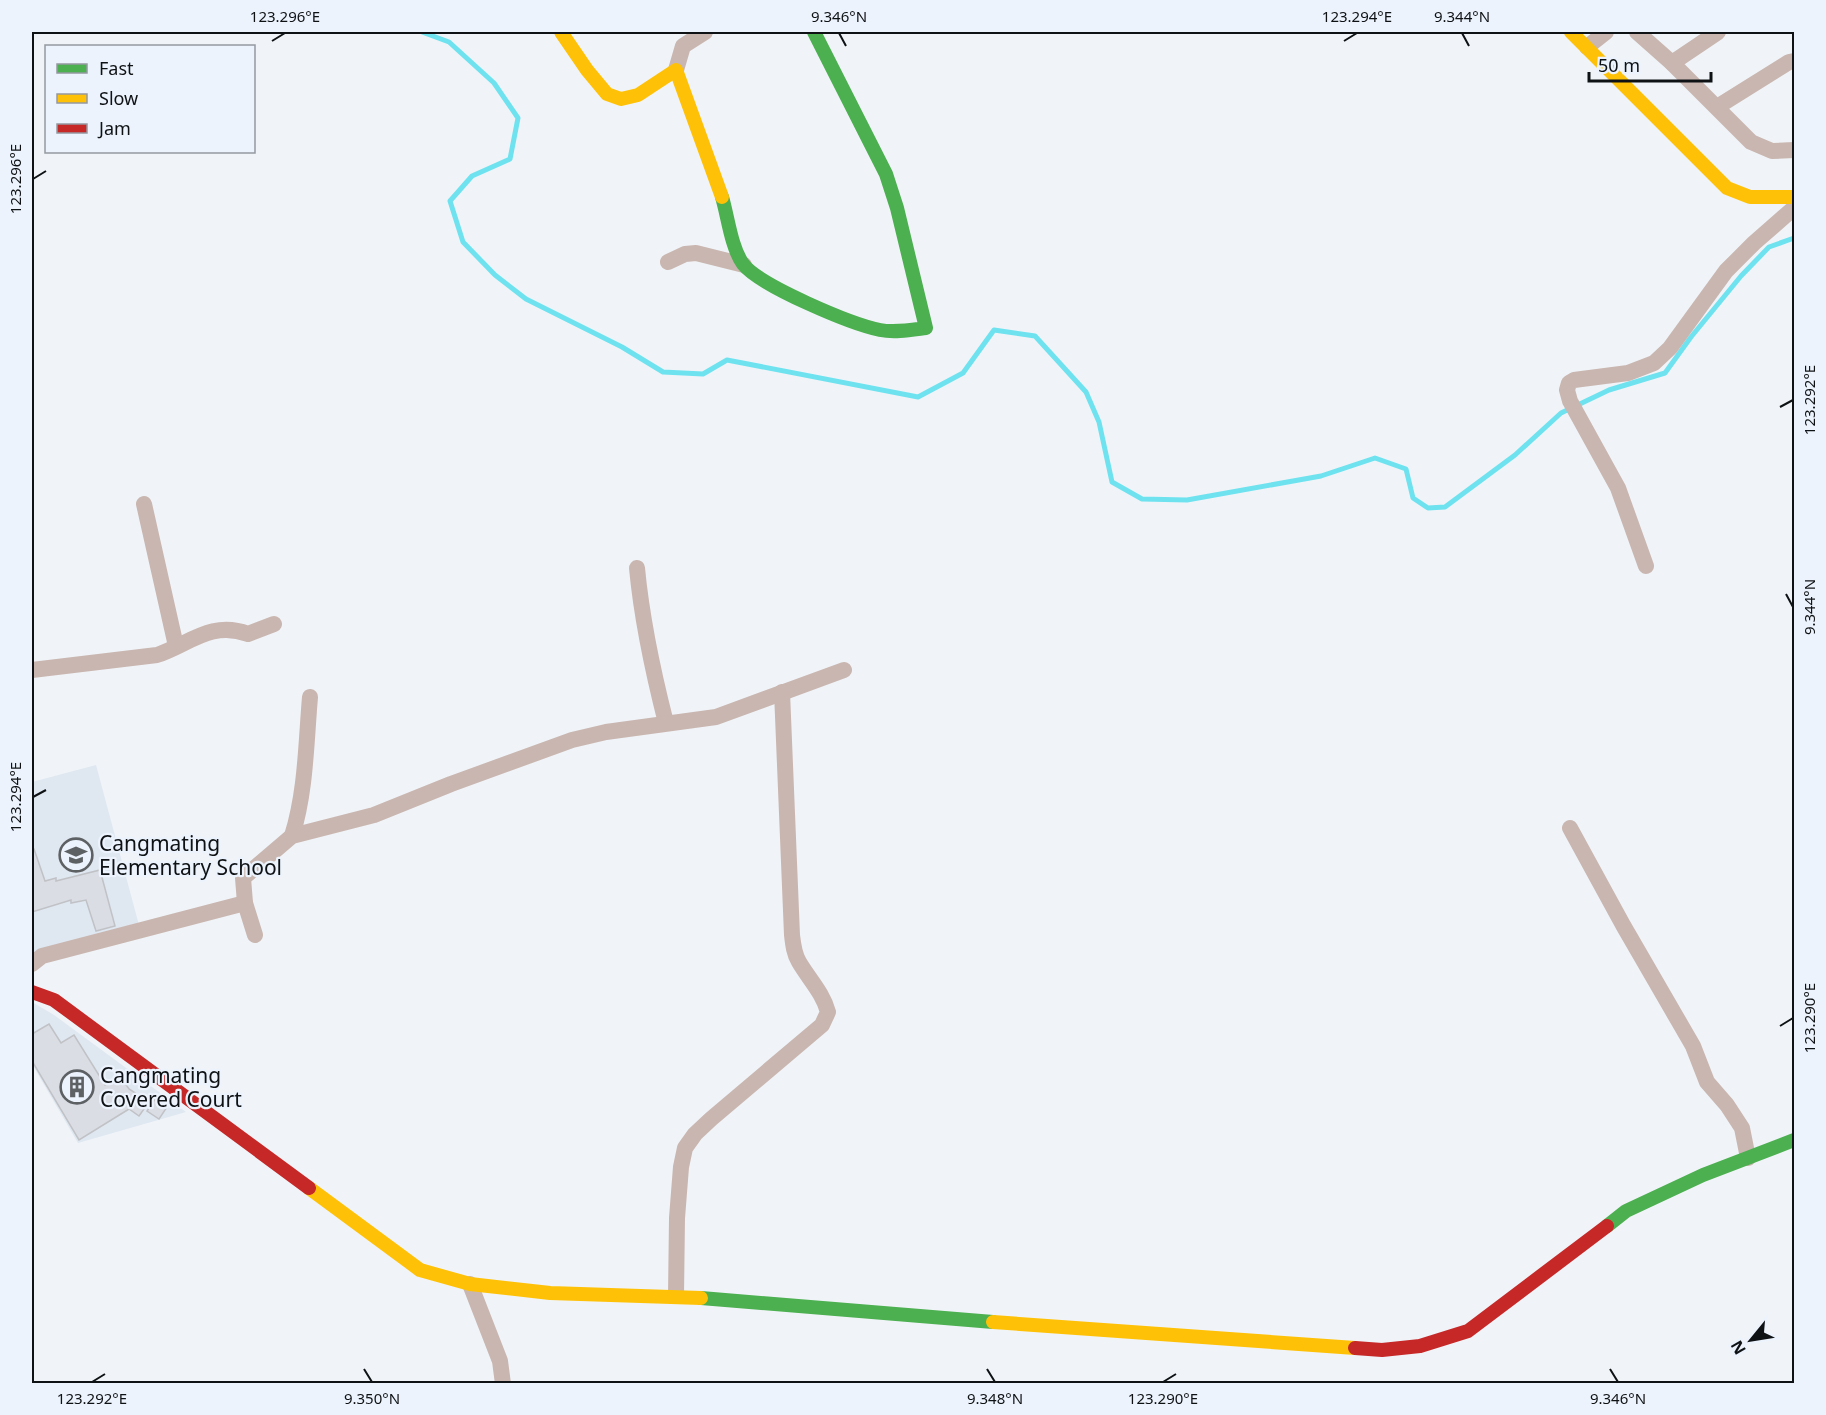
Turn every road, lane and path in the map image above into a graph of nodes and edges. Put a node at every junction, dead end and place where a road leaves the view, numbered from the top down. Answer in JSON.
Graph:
{"nodes":[{"id":1,"x":561,"y":32,"type":"edge"},
{"id":2,"x":705,"y":32,"type":"edge"},
{"id":3,"x":814,"y":32,"type":"edge"},
{"id":4,"x":1571,"y":32,"type":"edge"},
{"id":5,"x":1606,"y":32,"type":"edge"},
{"id":6,"x":1637,"y":32,"type":"edge"},
{"id":7,"x":1718,"y":32,"type":"edge"},
{"id":8,"x":1587,"y":47,"type":"junction"},
{"id":9,"x":1794,"y":61,"type":"edge"},
{"id":10,"x":1672,"y":63,"type":"junction"},
{"id":11,"x":676,"y":70,"type":"junction"},
{"id":12,"x":1717,"y":107,"type":"junction"},
{"id":13,"x":1794,"y":150,"type":"edge"},
{"id":14,"x":1794,"y":197,"type":"edge"},
{"id":15,"x":1794,"y":208,"type":"edge"},
{"id":16,"x":668,"y":262,"type":"dead end"},
{"id":17,"x":744,"y":265,"type":"junction"},
{"id":18,"x":144,"y":504,"type":"dead end"},
{"id":19,"x":1646,"y":566,"type":"dead end"},
{"id":20,"x":637,"y":568,"type":"dead end"},
{"id":21,"x":274,"y":624,"type":"dead end"},
{"id":22,"x":176,"y":646,"type":"junction"},
{"id":23,"x":32,"y":670,"type":"edge"},
{"id":24,"x":844,"y":670,"type":"dead end"},
{"id":25,"x":783,"y":692,"type":"junction"},
{"id":26,"x":310,"y":697,"type":"dead end"},
{"id":27,"x":666,"y":723,"type":"junction"},
{"id":28,"x":1570,"y":828,"type":"dead end"},
{"id":29,"x":292,"y":836,"type":"junction"},
{"id":30,"x":244,"y":903,"type":"junction"},
{"id":31,"x":255,"y":935,"type":"dead end"},
{"id":32,"x":32,"y":964,"type":"edge"},
{"id":33,"x":32,"y":992,"type":"edge"},
{"id":34,"x":1794,"y":1140,"type":"edge"},
{"id":35,"x":1748,"y":1158,"type":"junction"},
{"id":36,"x":470,"y":1284,"type":"junction"},
{"id":37,"x":676,"y":1296,"type":"junction"},
{"id":38,"x":503,"y":1383,"type":"edge"}],
"edges":[{"from":1,"to":11,"type":"street"},
{"from":2,"to":11,"type":"street"},
{"from":3,"to":17,"type":"street"},
{"from":4,"to":8,"type":"street"},
{"from":5,"to":8,"type":"street"},
{"from":6,"to":10,"type":"street"},
{"from":7,"to":10,"type":"street"},
{"from":8,"to":14,"type":"street"},
{"from":9,"to":12,"type":"street"},
{"from":10,"to":12,"type":"street"},
{"from":11,"to":17,"type":"street"},
{"from":12,"to":13,"type":"street"},
{"from":15,"to":19,"type":"street"},
{"from":16,"to":17,"type":"street"},
{"from":18,"to":22,"type":"street"},
{"from":20,"to":27,"type":"street"},
{"from":21,"to":22,"type":"street"},
{"from":22,"to":23,"type":"street"},
{"from":24,"to":25,"type":"street"},
{"from":25,"to":27,"type":"street"},
{"from":25,"to":37,"type":"street"},
{"from":26,"to":29,"type":"street"},
{"from":27,"to":29,"type":"street"},
{"from":28,"to":35,"type":"street"},
{"from":29,"to":30,"type":"street"},
{"from":30,"to":31,"type":"street"},
{"from":30,"to":32,"type":"street"},
{"from":33,"to":36,"type":"street"},
{"from":34,"to":35,"type":"street"},
{"from":35,"to":37,"type":"street"},
{"from":36,"to":37,"type":"street"},
{"from":36,"to":38,"type":"street"}]}
